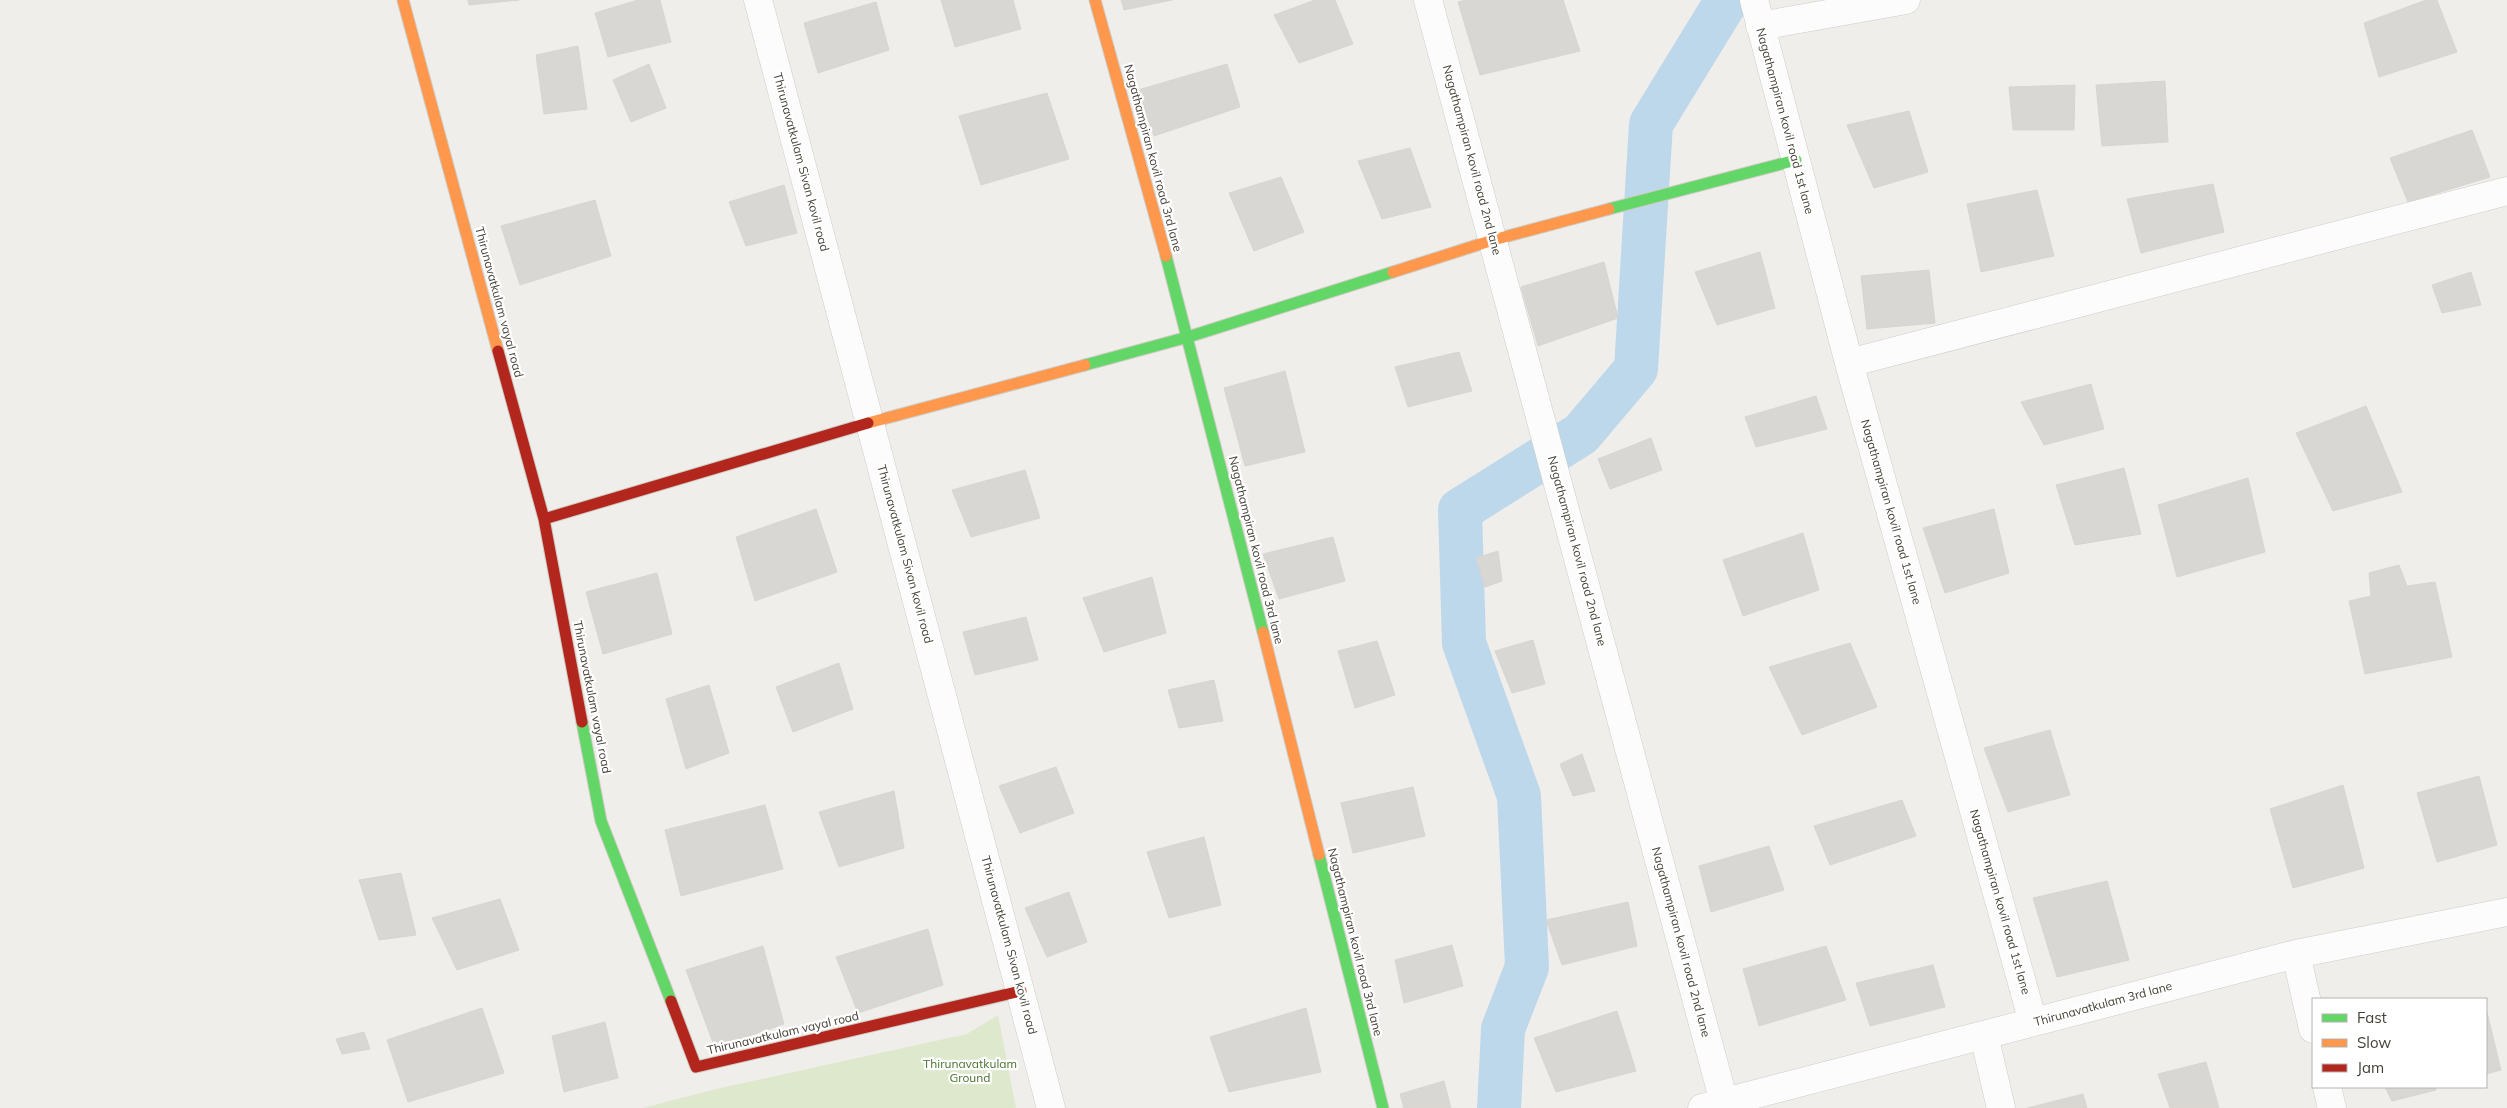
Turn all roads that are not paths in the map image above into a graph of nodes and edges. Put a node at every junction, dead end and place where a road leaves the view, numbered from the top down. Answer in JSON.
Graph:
{"nodes":[{"id":1,"x":403,"y":0,"type":"edge"},
{"id":2,"x":758,"y":0,"type":"edge"},
{"id":3,"x":1095,"y":0,"type":"edge"},
{"id":4,"x":1428,"y":0,"type":"edge"},
{"id":5,"x":1906,"y":0,"type":"edge"},
{"id":6,"x":1757,"y":13,"type":"edge"},
{"id":7,"x":1796,"y":160,"type":"junction"},
{"id":8,"x":2507,"y":192,"type":"edge"},
{"id":9,"x":1493,"y":240,"type":"junction"},
{"id":10,"x":1188,"y":337,"type":"junction"},
{"id":11,"x":1849,"y":363,"type":"junction"},
{"id":12,"x":870,"y":422,"type":"junction"},
{"id":13,"x":544,"y":519,"type":"junction"},
{"id":14,"x":2507,"y":912,"type":"edge"},
{"id":15,"x":2296,"y":954,"type":"junction"},
{"id":16,"x":1021,"y":991,"type":"junction"},
{"id":17,"x":2033,"y":1022,"type":"junction"},
{"id":18,"x":2312,"y":1024,"type":"edge"},
{"id":19,"x":1984,"y":1035,"type":"junction"},
{"id":20,"x":2327,"y":1088,"type":"edge"},
{"id":21,"x":1713,"y":1105,"type":"edge"},
{"id":22,"x":1051,"y":1108,"type":"edge"},
{"id":23,"x":1383,"y":1108,"type":"edge"},
{"id":24,"x":2001,"y":1108,"type":"edge"},
{"id":25,"x":2332,"y":1108,"type":"edge"}],
"edges":[{"from":1,"to":13,"type":"street","name":"Thirunavatkulam vayal road"},
{"from":2,"to":12,"type":"street","name":"Thirunavatkulam Sivan kovil road"},
{"from":3,"to":10,"type":"street","name":"Nagathampiran kovil road 3rd lane"},
{"from":4,"to":9,"type":"street","name":"Nagathampiran kovil road 2nd lane"},
{"from":5,"to":6,"type":"street"},
{"from":6,"to":7,"type":"street","name":"Nagathampiran kovil road 1st lane"},
{"from":7,"to":9,"type":"street"},
{"from":7,"to":11,"type":"street","name":"Nagathampiran kovil road 1st lane"},
{"from":8,"to":11,"type":"street"},
{"from":9,"to":10,"type":"street"},
{"from":9,"to":21,"type":"street","name":"Nagathampiran kovil road 2nd lane"},
{"from":10,"to":12,"type":"street"},
{"from":10,"to":23,"type":"street","name":"Nagathampiran kovil road 3rd lane"},
{"from":11,"to":17,"type":"street","name":"Nagathampiran kovil road 1st lane"},
{"from":12,"to":13,"type":"street"},
{"from":12,"to":16,"type":"street","name":"Thirunavatkulam Sivan kovil road"},
{"from":13,"to":16,"type":"street","name":"Thirunavatkulam vayal road"},
{"from":14,"to":15,"type":"street","name":"Thirunavatkulam 3rd lane"},
{"from":15,"to":17,"type":"street","name":"Thirunavatkulam 3rd lane"},
{"from":15,"to":18,"type":"street"},
{"from":16,"to":22,"type":"street","name":"Thirunavatkulam Sivan kovil road"},
{"from":17,"to":19,"type":"street","name":"Thirunavatkulam 3rd lane"},
{"from":19,"to":21,"type":"street","name":"Thirunavatkulam 3rd lane"},
{"from":19,"to":24,"type":"street"},
{"from":20,"to":25,"type":"street"}]}
